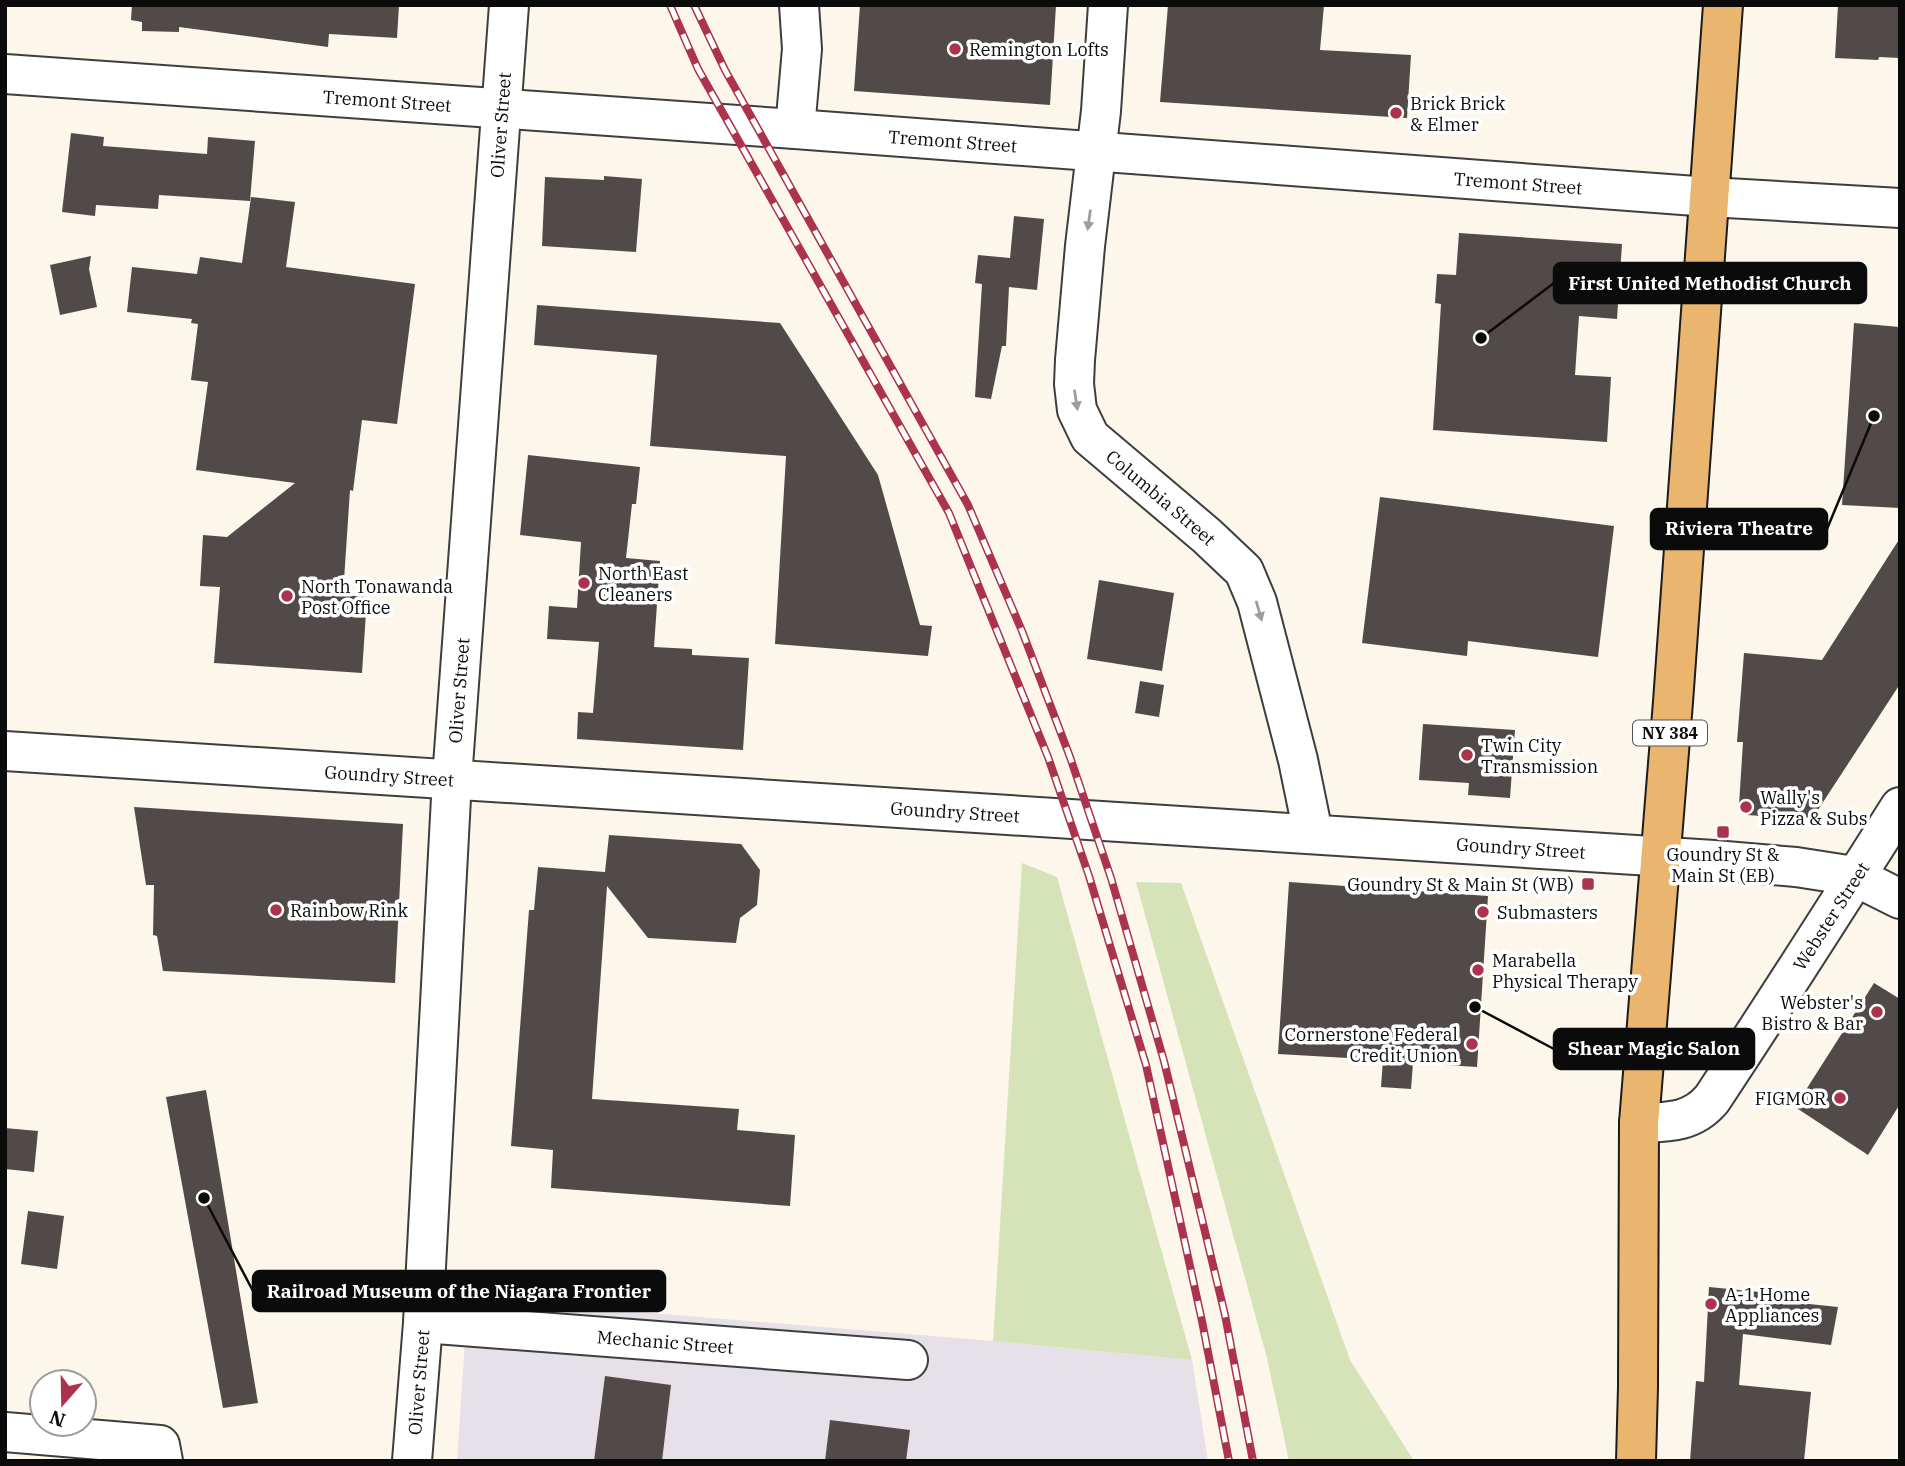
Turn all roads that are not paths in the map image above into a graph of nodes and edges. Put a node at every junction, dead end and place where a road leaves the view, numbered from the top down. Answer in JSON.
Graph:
{"nodes":[{"id":1,"x":509,"y":5,"type":"edge"},
{"id":2,"x":799,"y":5,"type":"edge"},
{"id":3,"x":1108,"y":5,"type":"edge"},
{"id":4,"x":1723,"y":5,"type":"edge"},
{"id":5,"x":5,"y":74,"type":"edge"},
{"id":6,"x":502,"y":108,"type":"junction"},
{"id":7,"x":795,"y":129,"type":"junction"},
{"id":8,"x":1097,"y":152,"type":"junction"},
{"id":9,"x":1709,"y":197,"type":"junction"},
{"id":10,"x":1900,"y":208,"type":"edge"},
{"id":11,"x":5,"y":751,"type":"edge"},
{"id":12,"x":452,"y":779,"type":"junction"},
{"id":13,"x":1900,"y":807,"type":"edge"},
{"id":14,"x":1313,"y":833,"type":"junction"},
{"id":15,"x":1661,"y":856,"type":"junction"},
{"id":16,"x":1854,"y":876,"type":"junction"},
{"id":17,"x":1900,"y":899,"type":"edge"},
{"id":18,"x":1639,"y":1123,"type":"junction"},
{"id":19,"x":423,"y":1323,"type":"junction"},
{"id":20,"x":908,"y":1360,"type":"dead end"},
{"id":21,"x":5,"y":1432,"type":"edge"},
{"id":22,"x":162,"y":1453,"type":"edge"},
{"id":23,"x":412,"y":1461,"type":"edge"},
{"id":24,"x":1636,"y":1461,"type":"edge"}],
"edges":[{"from":1,"to":6,"type":"street","name":"Oliver Street"},
{"from":2,"to":7,"type":"street"},
{"from":3,"to":8,"type":"street","name":"Columbia Street"},
{"from":4,"to":9,"type":"main road","number":"NY 384"},
{"from":5,"to":6,"type":"street","name":"Tremont Street"},
{"from":6,"to":7,"type":"street","name":"Tremont Street"},
{"from":6,"to":12,"type":"street","name":"Oliver Street"},
{"from":7,"to":8,"type":"street","name":"Tremont Street"},
{"from":8,"to":9,"type":"street","name":"Tremont Street"},
{"from":8,"to":14,"type":"street","name":"Columbia Street","one_way":true},
{"from":9,"to":10,"type":"street","name":"Tremont Street"},
{"from":9,"to":15,"type":"main road","number":"NY 384"},
{"from":11,"to":12,"type":"street","name":"Goundry Street"},
{"from":12,"to":14,"type":"street","name":"Goundry Street"},
{"from":12,"to":19,"type":"street","name":"Oliver Street"},
{"from":13,"to":16,"type":"street","name":"Webster Street"},
{"from":14,"to":15,"type":"street","name":"Goundry Street"},
{"from":15,"to":16,"type":"street","name":"Goundry Street"},
{"from":15,"to":18,"type":"main road","number":"NY 384"},
{"from":16,"to":17,"type":"street","name":"Goundry Street"},
{"from":16,"to":18,"type":"street","name":"Webster Street"},
{"from":18,"to":24,"type":"main road","number":"NY 384"},
{"from":19,"to":20,"type":"street","name":"Mechanic Street"},
{"from":19,"to":23,"type":"street","name":"Oliver Street"},
{"from":21,"to":22,"type":"street"}]}
